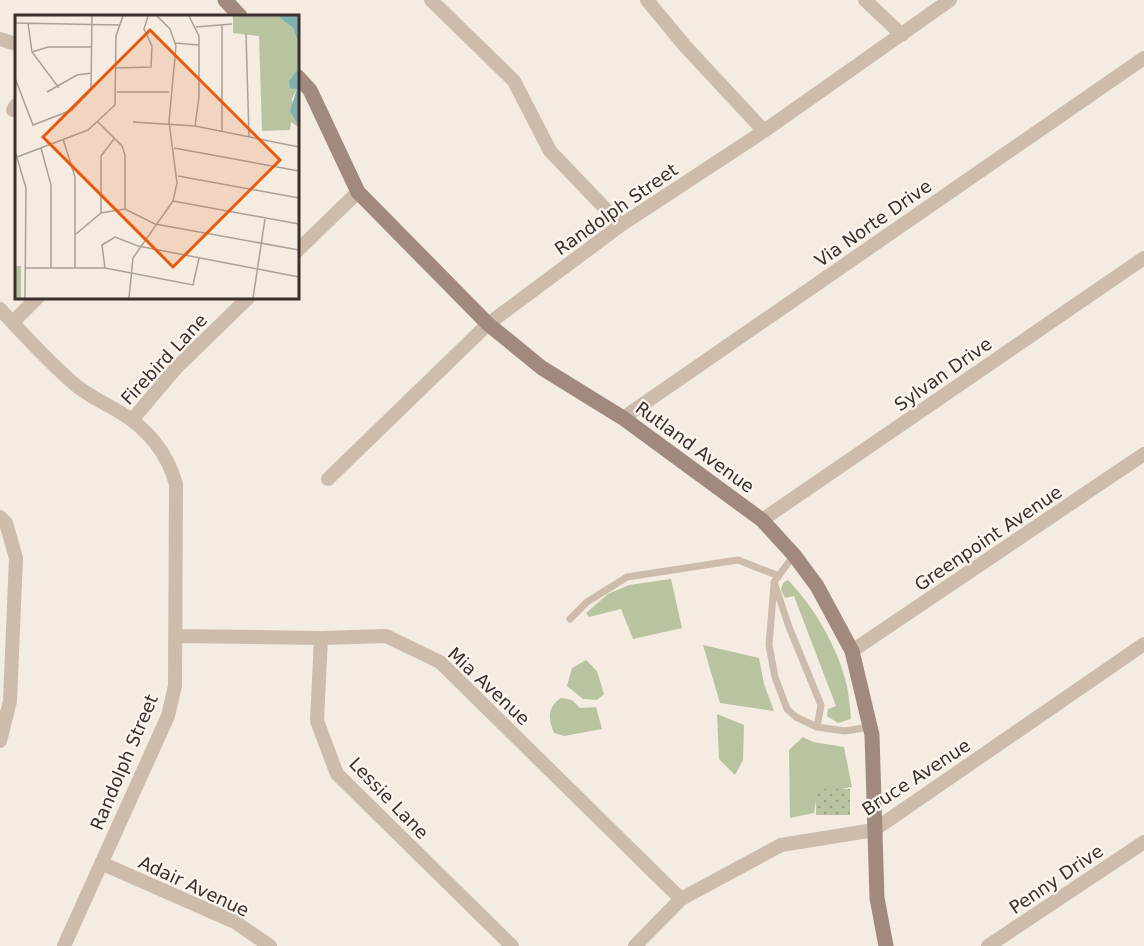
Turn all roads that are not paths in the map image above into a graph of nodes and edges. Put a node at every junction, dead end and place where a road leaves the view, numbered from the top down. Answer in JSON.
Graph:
{"nodes":[{"id":1,"x":225,"y":0,"type":"edge"},
{"id":2,"x":430,"y":0,"type":"edge"},
{"id":3,"x":647,"y":0,"type":"edge"},
{"id":4,"x":865,"y":0,"type":"edge"},
{"id":5,"x":950,"y":0,"type":"edge"},
{"id":6,"x":239,"y":15,"type":"edge"},
{"id":7,"x":902,"y":35,"type":"junction"},
{"id":8,"x":0,"y":39,"type":"edge"},
{"id":9,"x":15,"y":44,"type":"edge"},
{"id":10,"x":1144,"y":58,"type":"edge"},
{"id":11,"x":298,"y":77,"type":"edge"},
{"id":12,"x":764,"y":131,"type":"junction"},
{"id":13,"x":358,"y":192,"type":"junction"},
{"id":14,"x":621,"y":225,"type":"junction"},
{"id":15,"x":298,"y":250,"type":"edge"},
{"id":16,"x":1144,"y":258,"type":"edge"},
{"id":17,"x":37,"y":298,"type":"edge"},
{"id":18,"x":248,"y":298,"type":"edge"},
{"id":19,"x":0,"y":309,"type":"edge"},
{"id":20,"x":13,"y":322,"type":"junction"},
{"id":21,"x":488,"y":324,"type":"junction"},
{"id":22,"x":623,"y":418,"type":"junction"},
{"id":23,"x":132,"y":420,"type":"junction"},
{"id":24,"x":1144,"y":454,"type":"edge"},
{"id":25,"x":328,"y":479,"type":"dead end"},
{"id":26,"x":3,"y":520,"type":"edge"},
{"id":27,"x":762,"y":520,"type":"junction"},
{"id":28,"x":794,"y":555,"type":"junction"},
{"id":29,"x":777,"y":579,"type":"junction"},
{"id":30,"x":570,"y":619,"type":"dead end"},
{"id":31,"x":177,"y":636,"type":"junction"},
{"id":32,"x":321,"y":638,"type":"junction"},
{"id":33,"x":1144,"y":644,"type":"edge"},
{"id":34,"x":852,"y":651,"type":"junction"},
{"id":35,"x":817,"y":727,"type":"junction"},
{"id":36,"x":870,"y":727,"type":"junction"},
{"id":37,"x":0,"y":741,"type":"edge"},
{"id":38,"x":874,"y":830,"type":"junction"},
{"id":39,"x":1144,"y":842,"type":"edge"},
{"id":40,"x":100,"y":863,"type":"junction"},
{"id":41,"x":681,"y":898,"type":"junction"},
{"id":42,"x":63,"y":946,"type":"edge"},
{"id":43,"x":270,"y":946,"type":"edge"},
{"id":44,"x":512,"y":946,"type":"edge"},
{"id":45,"x":635,"y":946,"type":"edge"},
{"id":46,"x":886,"y":946,"type":"edge"},
{"id":47,"x":987,"y":946,"type":"edge"}],
"edges":[{"from":1,"to":6,"type":"street"},
{"from":2,"to":14,"type":"street"},
{"from":3,"to":12,"type":"street"},
{"from":4,"to":7,"type":"street"},
{"from":5,"to":7,"type":"street","name":"Randolph Street"},
{"from":7,"to":12,"type":"street","name":"Randolph Street"},
{"from":8,"to":9,"type":"street"},
{"from":10,"to":22,"type":"street","name":"Via Norte Drive"},
{"from":11,"to":13,"type":"street","name":"Rutland Avenue"},
{"from":12,"to":14,"type":"street","name":"Randolph Street"},
{"from":13,"to":15,"type":"street"},
{"from":13,"to":21,"type":"street","name":"Rutland Avenue"},
{"from":14,"to":21,"type":"street","name":"Randolph Street"},
{"from":16,"to":27,"type":"street","name":"Sylvan Drive"},
{"from":17,"to":20,"type":"street"},
{"from":18,"to":23,"type":"street","name":"Firebird Lane"},
{"from":19,"to":20,"type":"street","name":"Randolph Street"},
{"from":20,"to":23,"type":"street","name":"Randolph Street"},
{"from":21,"to":22,"type":"street","name":"Rutland Avenue"},
{"from":21,"to":25,"type":"street","name":"Randolph Street"},
{"from":22,"to":27,"type":"street","name":"Rutland Avenue"},
{"from":23,"to":31,"type":"street","name":"Randolph Street"},
{"from":24,"to":34,"type":"street","name":"Greenpoint Avenue"},
{"from":26,"to":37,"type":"street"},
{"from":27,"to":28,"type":"street","name":"Rutland Avenue"},
{"from":28,"to":29,"type":"lane"},
{"from":28,"to":34,"type":"street","name":"Rutland Avenue"},
{"from":29,"to":30,"type":"lane"},
{"from":29,"to":35,"type":"lane"},
{"from":29,"to":35,"type":"lane"},
{"from":31,"to":32,"type":"street","name":"Mia Avenue"},
{"from":31,"to":40,"type":"street","name":"Randolph Street"},
{"from":32,"to":41,"type":"street","name":"Mia Avenue"},
{"from":32,"to":44,"type":"street","name":"Lessie Lane"},
{"from":33,"to":38,"type":"street","name":"Bruce Avenue"},
{"from":34,"to":36,"type":"street","name":"Rutland Avenue"},
{"from":35,"to":36,"type":"lane"},
{"from":36,"to":38,"type":"street","name":"Rutland Avenue"},
{"from":38,"to":41,"type":"street","name":"Bruce Avenue"},
{"from":38,"to":46,"type":"street","name":"Rutland Avenue"},
{"from":39,"to":47,"type":"street","name":"Penny Drive"},
{"from":40,"to":42,"type":"street","name":"Randolph Street"},
{"from":40,"to":43,"type":"street","name":"Adair Avenue"},
{"from":41,"to":45,"type":"street","name":"Bruce Avenue"}]}
